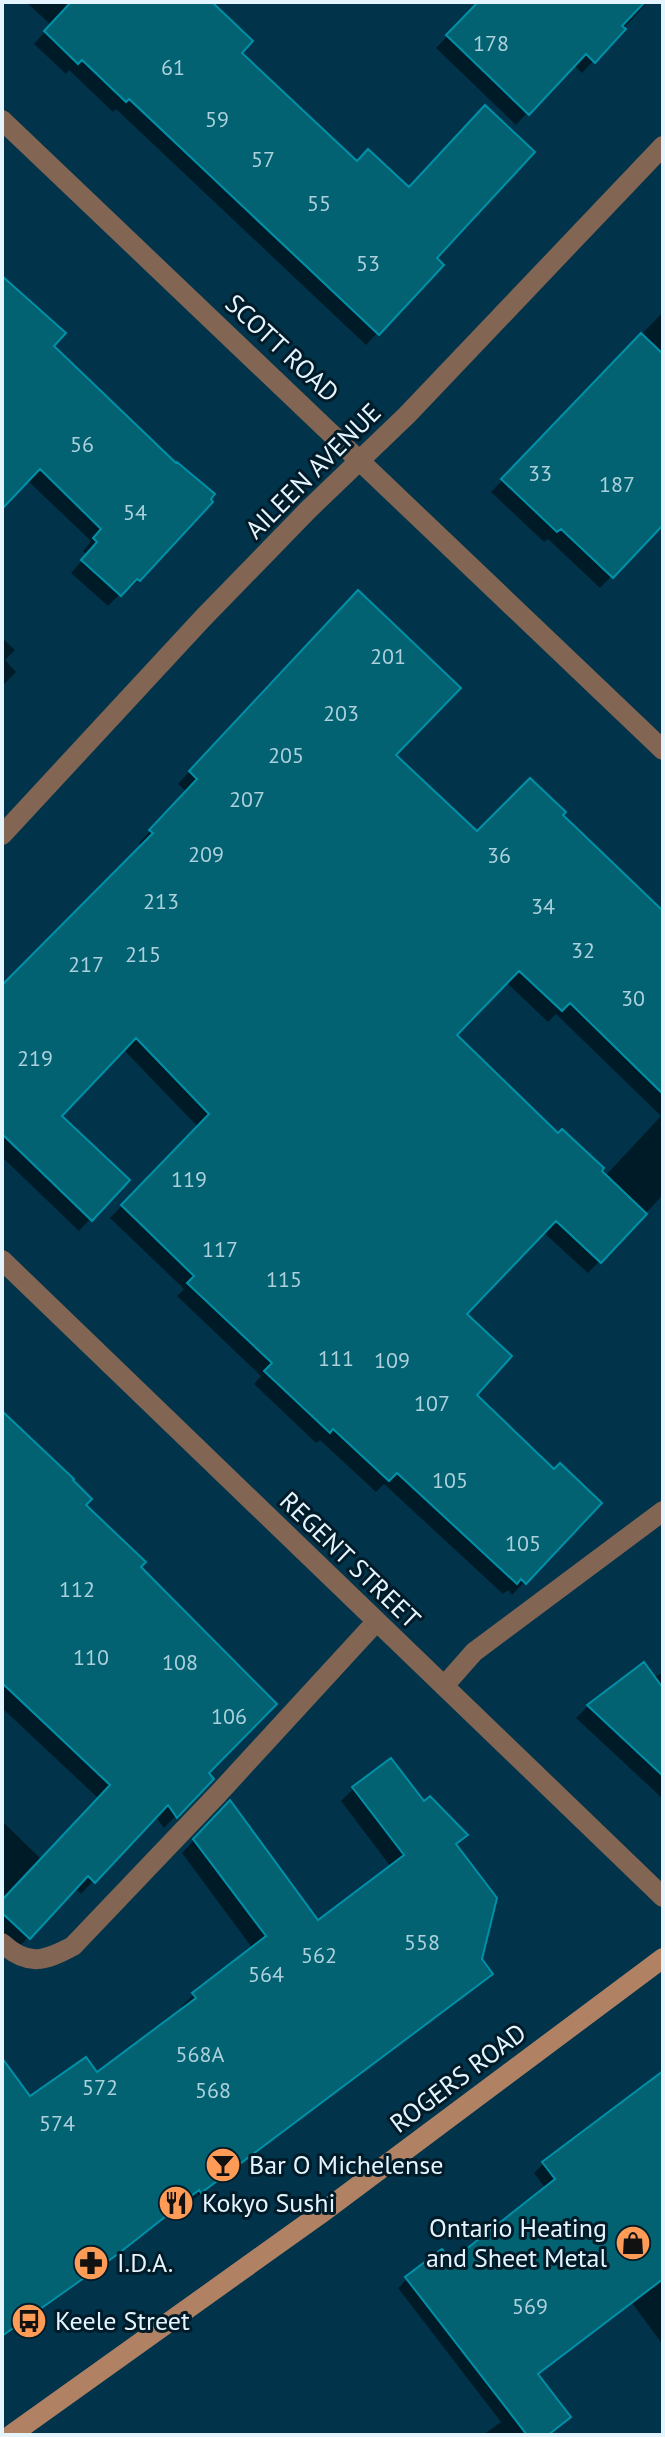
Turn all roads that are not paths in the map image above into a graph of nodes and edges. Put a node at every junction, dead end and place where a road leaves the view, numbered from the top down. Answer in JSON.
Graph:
{"nodes":[{"id":1,"x":2,"y":120,"type":"edge"},
{"id":2,"x":663,"y":146,"type":"edge"},
{"id":3,"x":360,"y":459,"type":"junction"},
{"id":4,"x":663,"y":750,"type":"edge"},
{"id":5,"x":2,"y":835,"type":"edge"},
{"id":6,"x":2,"y":1260,"type":"edge"},
{"id":7,"x":663,"y":1511,"type":"edge"},
{"id":8,"x":376,"y":1622,"type":"junction"},
{"id":9,"x":444,"y":1686,"type":"junction"},
{"id":10,"x":663,"y":1897,"type":"edge"},
{"id":11,"x":2,"y":1943,"type":"edge"},
{"id":12,"x":663,"y":1958,"type":"edge"},
{"id":13,"x":11,"y":2435,"type":"edge"}],
"edges":[{"from":1,"to":3,"type":"street","name":"SCOTT ROAD"},
{"from":2,"to":3,"type":"street","name":"AILEEN AVENUE"},
{"from":3,"to":4,"type":"street","name":"SCOTT ROAD"},
{"from":3,"to":5,"type":"street","name":"AILEEN AVENUE"},
{"from":6,"to":8,"type":"street","name":"REGENT STREET"},
{"from":7,"to":9,"type":"street"},
{"from":8,"to":9,"type":"street","name":"REGENT STREET"},
{"from":8,"to":11,"type":"street"},
{"from":9,"to":10,"type":"street","name":"REGENT STREET"},
{"from":12,"to":13,"type":"main road","name":"ROGERS ROAD"}]}
